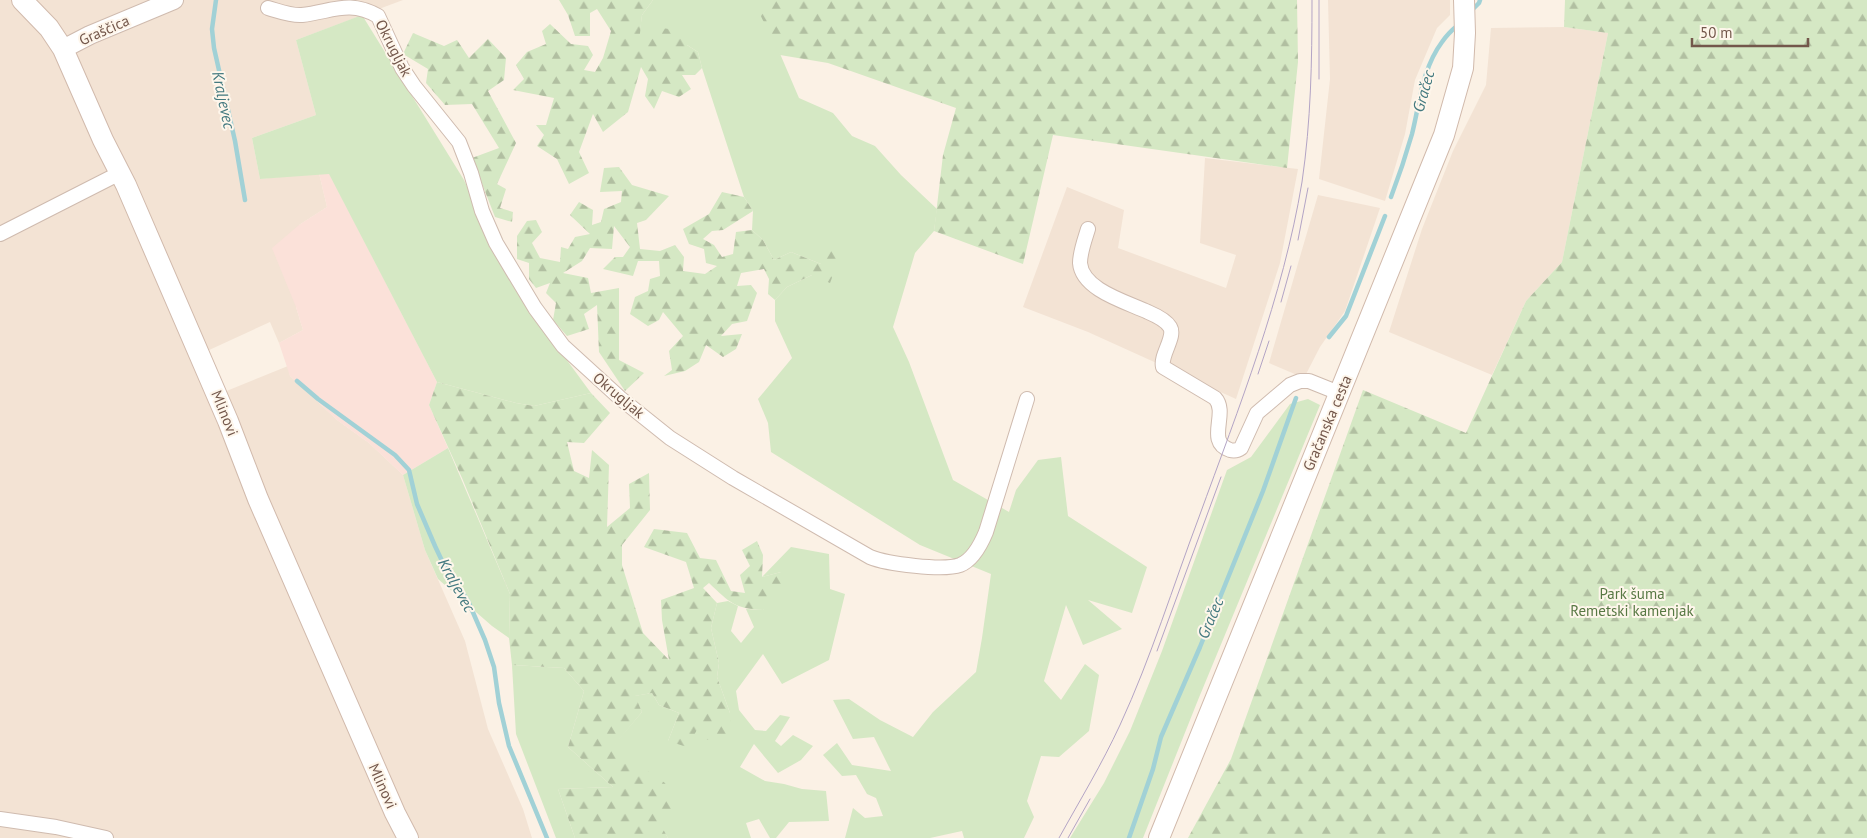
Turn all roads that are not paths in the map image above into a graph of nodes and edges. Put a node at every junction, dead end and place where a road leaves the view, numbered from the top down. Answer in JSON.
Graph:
{"nodes":[{"id":1,"x":22,"y":0,"type":"edge"},
{"id":2,"x":174,"y":0,"type":"edge"},
{"id":3,"x":1464,"y":4,"type":"edge"},
{"id":4,"x":268,"y":8,"type":"dead end"},
{"id":5,"x":63,"y":49,"type":"junction"},
{"id":6,"x":120,"y":174,"type":"junction"},
{"id":7,"x":1088,"y":229,"type":"dead end"},
{"id":8,"x":0,"y":234,"type":"edge"},
{"id":9,"x":1340,"y":393,"type":"junction"},
{"id":10,"x":1027,"y":399,"type":"dead end"},
{"id":11,"x":0,"y":818,"type":"edge"},
{"id":12,"x":106,"y":838,"type":"edge"},
{"id":13,"x":408,"y":838,"type":"edge"},
{"id":14,"x":1159,"y":838,"type":"edge"}],
"edges":[{"from":1,"to":5,"type":"main road","name":"Mlinovi"},
{"from":2,"to":5,"type":"street","name":"Graščica"},
{"from":3,"to":9,"type":"main road","name":"Gračanska cesta"},
{"from":4,"to":10,"type":"street","name":"Okrugljak"},
{"from":5,"to":6,"type":"main road","name":"Mlinovi"},
{"from":6,"to":8,"type":"street"},
{"from":6,"to":13,"type":"main road","name":"Mlinovi"},
{"from":7,"to":9,"type":"street"},
{"from":9,"to":14,"type":"main road","name":"Gračanska cesta"},
{"from":11,"to":12,"type":"street"}]}
